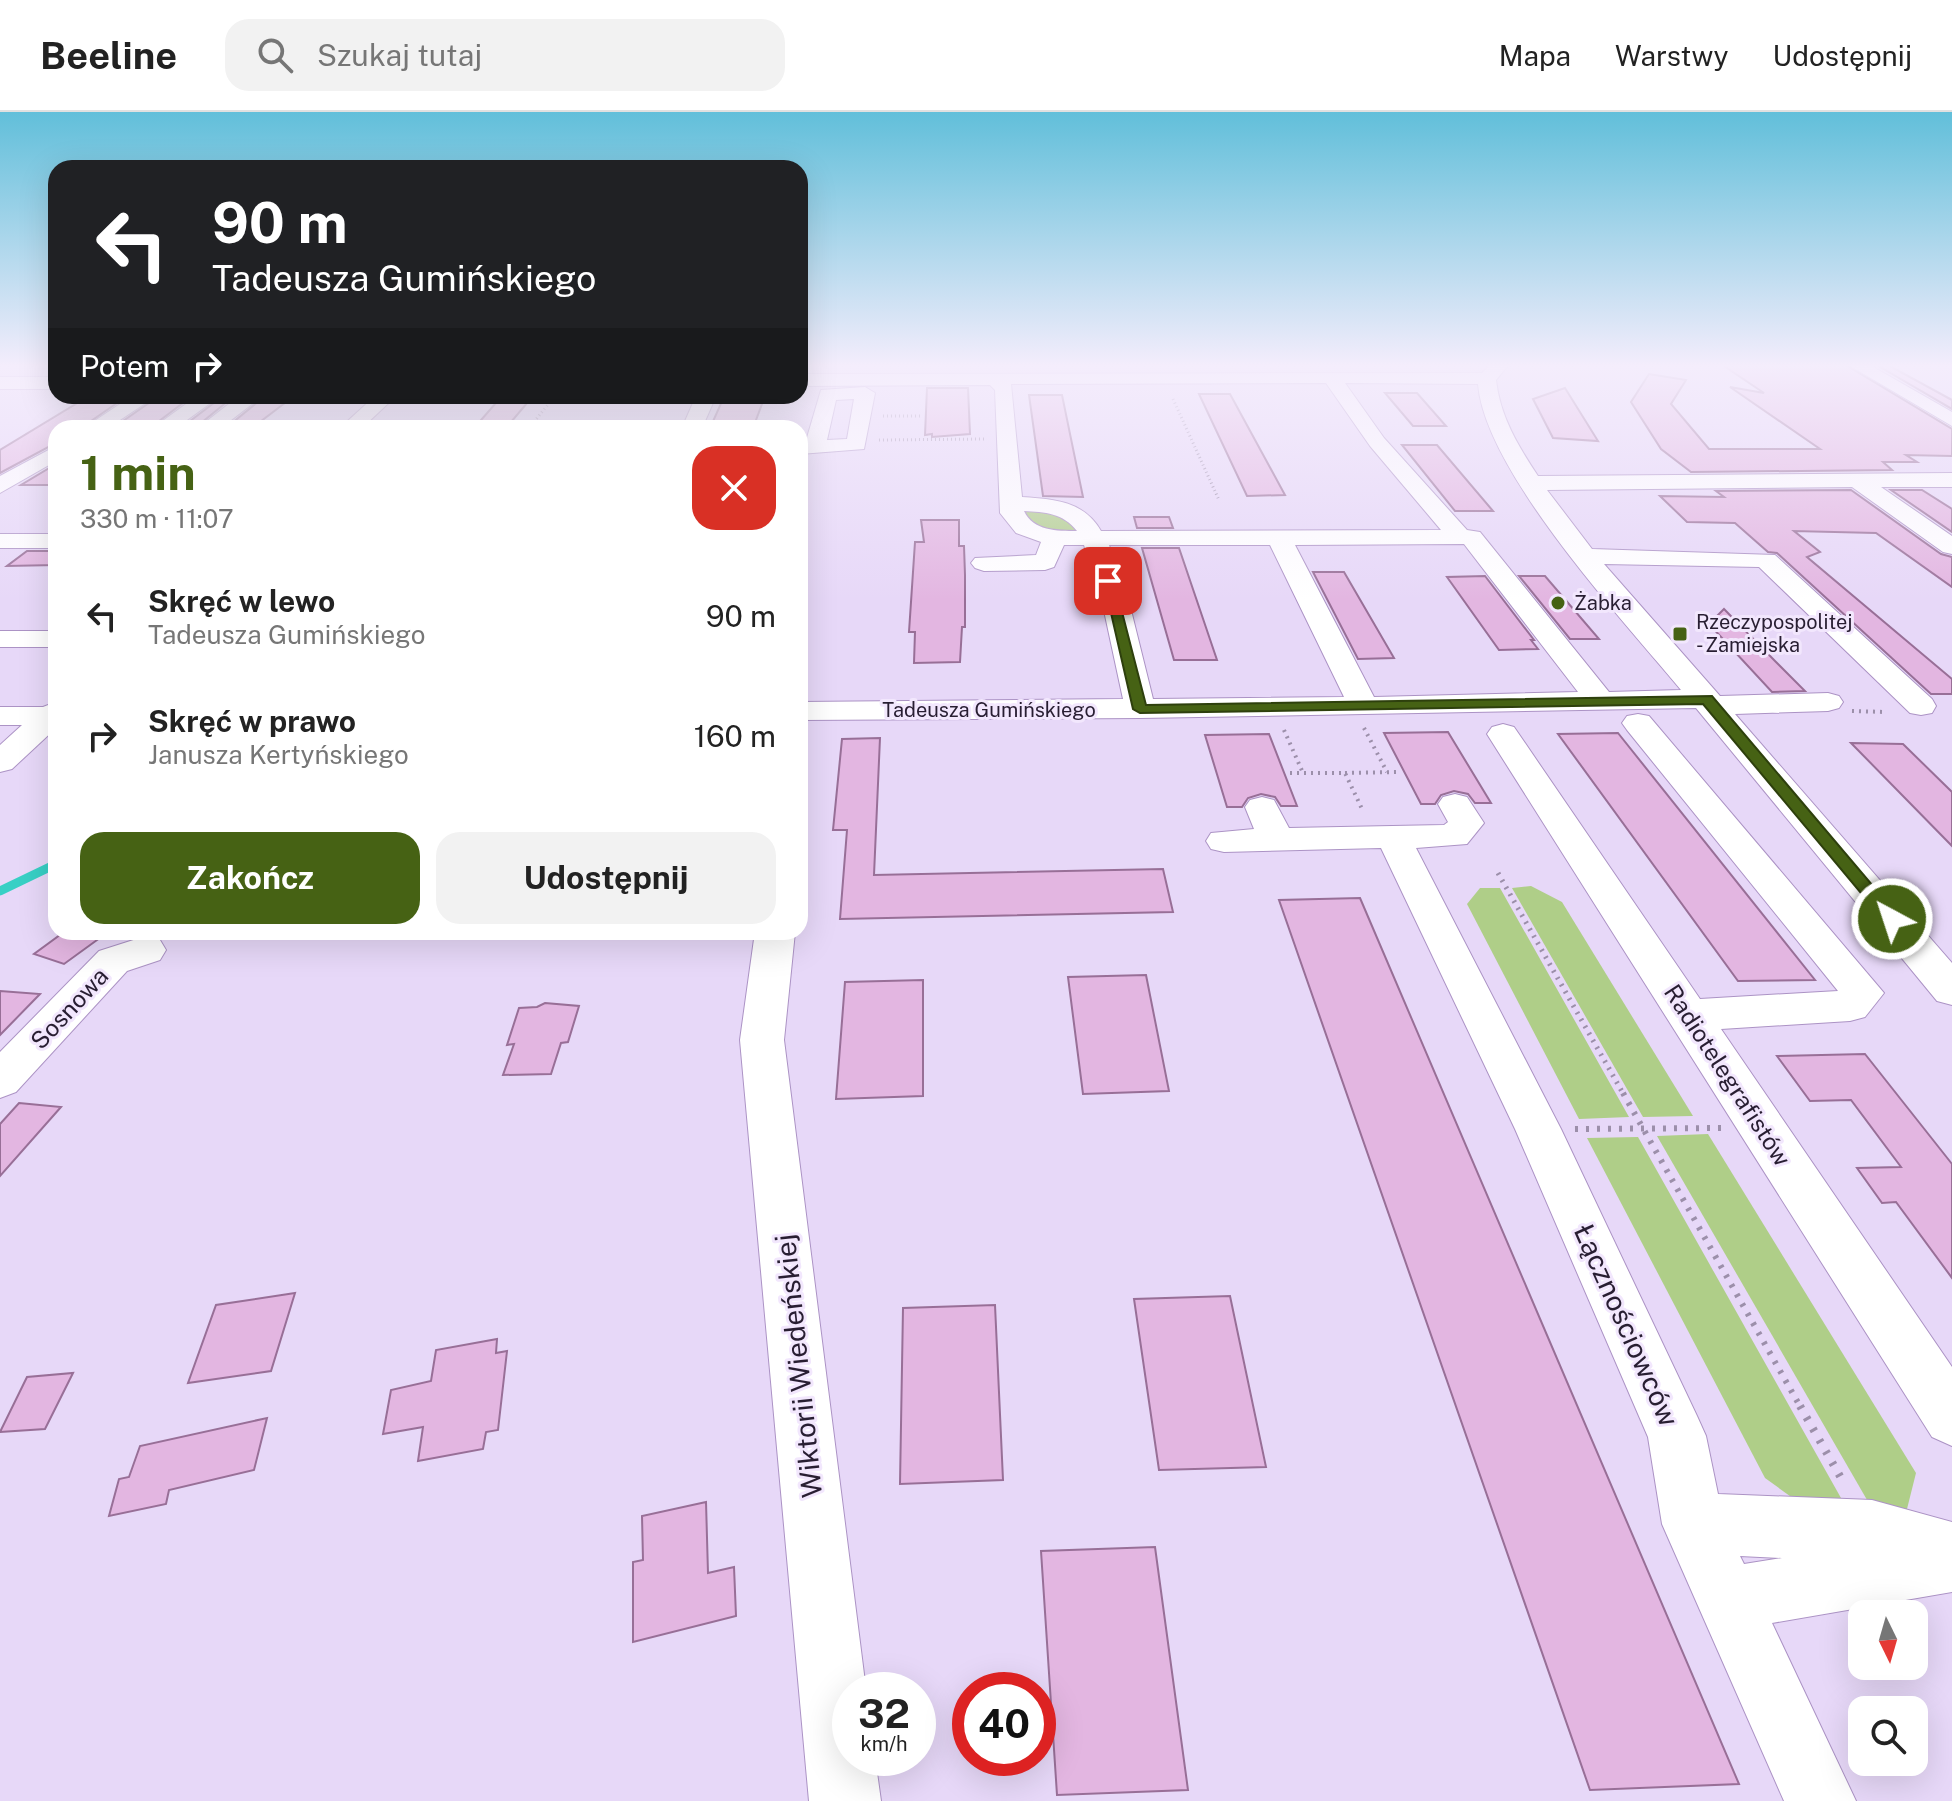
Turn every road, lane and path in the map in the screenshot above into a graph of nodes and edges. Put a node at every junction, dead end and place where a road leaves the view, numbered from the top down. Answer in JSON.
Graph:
{"nodes":[{"id":1,"x":855,"y":443,"type":"edge"},
{"id":2,"x":1010,"y":443,"type":"edge"},
{"id":3,"x":1193,"y":443,"type":"edge"},
{"id":4,"x":1378,"y":443,"type":"edge"},
{"id":5,"x":1510,"y":443,"type":"edge"},
{"id":6,"x":808,"y":448,"type":"edge"},
{"id":7,"x":48,"y":457,"type":"edge"},
{"id":8,"x":1856,"y":480,"type":"junction"},
{"id":9,"x":1952,"y":480,"type":"edge"},
{"id":10,"x":1531,"y":483,"type":"junction"},
{"id":11,"x":0,"y":486,"type":"edge"},
{"id":12,"x":1219,"y":500,"type":"dead end"},
{"id":13,"x":1012,"y":503,"type":"junction"},
{"id":14,"x":1460,"y":537,"type":"junction"},
{"id":15,"x":1055,"y":538,"type":"junction"},
{"id":16,"x":1095,"y":538,"type":"junction"},
{"id":17,"x":1279,"y":538,"type":"junction"},
{"id":18,"x":0,"y":541,"type":"edge"},
{"id":19,"x":48,"y":541,"type":"edge"},
{"id":20,"x":1952,"y":547,"type":"edge"},
{"id":21,"x":1584,"y":556,"type":"junction"},
{"id":22,"x":984,"y":563,"type":"dead end"},
{"id":23,"x":0,"y":639,"type":"edge"},
{"id":24,"x":48,"y":639,"type":"edge"},
{"id":25,"x":1600,"y":701,"type":"junction"},
{"id":26,"x":1828,"y":702,"type":"dead end"},
{"id":27,"x":1710,"y":703,"type":"junction"},
{"id":28,"x":1921,"y":706,"type":"dead end"},
{"id":29,"x":1140,"y":709,"type":"junction"},
{"id":30,"x":48,"y":714,"type":"edge"},
{"id":31,"x":0,"y":716,"type":"edge"},
{"id":32,"x":808,"y":717,"type":"edge"},
{"id":33,"x":1364,"y":717,"type":"junction"},
{"id":34,"x":48,"y":719,"type":"edge"},
{"id":35,"x":1638,"y":723,"type":"dead end"},
{"id":36,"x":1284,"y":729,"type":"dead end"},
{"id":37,"x":1503,"y":734,"type":"dead end"},
{"id":38,"x":0,"y":762,"type":"edge"},
{"id":39,"x":1387,"y":772,"type":"junction"},
{"id":40,"x":1399,"y":772,"type":"dead end"},
{"id":41,"x":1290,"y":773,"type":"dead end"},
{"id":42,"x":1303,"y":773,"type":"junction"},
{"id":43,"x":1345,"y":773,"type":"junction"},
{"id":44,"x":1455,"y":804,"type":"dead end"},
{"id":45,"x":1262,"y":807,"type":"dead end"},
{"id":46,"x":1276,"y":840,"type":"junction"},
{"id":47,"x":1224,"y":841,"type":"dead end"},
{"id":48,"x":1391,"y":845,"type":"junction"},
{"id":49,"x":1498,"y":873,"type":"dead end"},
{"id":50,"x":774,"y":940,"type":"edge"},
{"id":51,"x":146,"y":950,"type":"dead end"},
{"id":52,"x":1952,"y":990,"type":"edge"},
{"id":53,"x":1688,"y":1015,"type":"junction"},
{"id":54,"x":0,"y":1080,"type":"edge"},
{"id":55,"x":1762,"y":1127,"type":"junction"},
{"id":56,"x":1538,"y":1129,"type":"junction"},
{"id":57,"x":1643,"y":1130,"type":"junction"},
{"id":58,"x":1952,"y":1417,"type":"edge"},
{"id":59,"x":1693,"y":1524,"type":"junction"},
{"id":60,"x":1872,"y":1531,"type":"junction"},
{"id":61,"x":1952,"y":1553,"type":"edge"},
{"id":62,"x":1952,"y":1561,"type":"edge"},
{"id":63,"x":1728,"y":1599,"type":"junction"},
{"id":64,"x":845,"y":1801,"type":"edge"},
{"id":65,"x":1820,"y":1801,"type":"edge"}],
"edges":[{"from":1,"to":6,"type":"street"},
{"from":2,"to":13,"type":"street"},
{"from":3,"to":12,"type":"path"},
{"from":4,"to":14,"type":"street"},
{"from":5,"to":10,"type":"street"},
{"from":7,"to":11,"type":"street"},
{"from":8,"to":9,"type":"street"},
{"from":8,"to":10,"type":"street"},
{"from":8,"to":20,"type":"street"},
{"from":10,"to":21,"type":"street"},
{"from":13,"to":15,"type":"street"},
{"from":13,"to":16,"type":"street"},
{"from":14,"to":17,"type":"street"},
{"from":14,"to":25,"type":"street"},
{"from":15,"to":16,"type":"street"},
{"from":15,"to":22,"type":"street"},
{"from":16,"to":17,"type":"street"},
{"from":16,"to":29,"type":"street"},
{"from":17,"to":33,"type":"street"},
{"from":18,"to":19,"type":"street"},
{"from":21,"to":27,"type":"street"},
{"from":21,"to":28,"type":"street"},
{"from":23,"to":24,"type":"street"},
{"from":25,"to":27,"type":"street","name":"Tadeusza Gumińskiego"},
{"from":25,"to":33,"type":"street","name":"Tadeusza Gumińskiego"},
{"from":26,"to":27,"type":"street","name":"Tadeusza Gumińskiego"},
{"from":27,"to":52,"type":"street"},
{"from":29,"to":32,"type":"street","name":"Tadeusza Gumińskiego"},
{"from":29,"to":33,"type":"street","name":"Tadeusza Gumińskiego"},
{"from":30,"to":31,"type":"street"},
{"from":33,"to":39,"type":"path"},
{"from":34,"to":38,"type":"street"},
{"from":35,"to":53,"type":"street"},
{"from":36,"to":42,"type":"path"},
{"from":37,"to":53,"type":"street","name":"Radiotelegrafistów"},
{"from":39,"to":40,"type":"path"},
{"from":39,"to":43,"type":"path"},
{"from":41,"to":42,"type":"path"},
{"from":42,"to":43,"type":"path"},
{"from":43,"to":48,"type":"path"},
{"from":44,"to":48,"type":"street"},
{"from":45,"to":46,"type":"street"},
{"from":46,"to":47,"type":"street"},
{"from":46,"to":48,"type":"street"},
{"from":48,"to":56,"type":"street","name":"Łącznościowców"},
{"from":49,"to":57,"type":"path"},
{"from":50,"to":64,"type":"street","name":"Wiktorii Wiedeńskiej"},
{"from":51,"to":54,"type":"street","name":"Sosnowa"},
{"from":53,"to":55,"type":"street","name":"Radiotelegrafistów"},
{"from":55,"to":57,"type":"path"},
{"from":55,"to":58,"type":"street","name":"Radiotelegrafistów"},
{"from":56,"to":57,"type":"path"},
{"from":56,"to":59,"type":"street","name":"Łącznościowców"},
{"from":57,"to":60,"type":"path"},
{"from":59,"to":60,"type":"street"},
{"from":59,"to":63,"type":"street","name":"Łącznościowców"},
{"from":60,"to":61,"type":"street"},
{"from":62,"to":63,"type":"street"},
{"from":63,"to":65,"type":"street","name":"Łącznościowców"}]}
